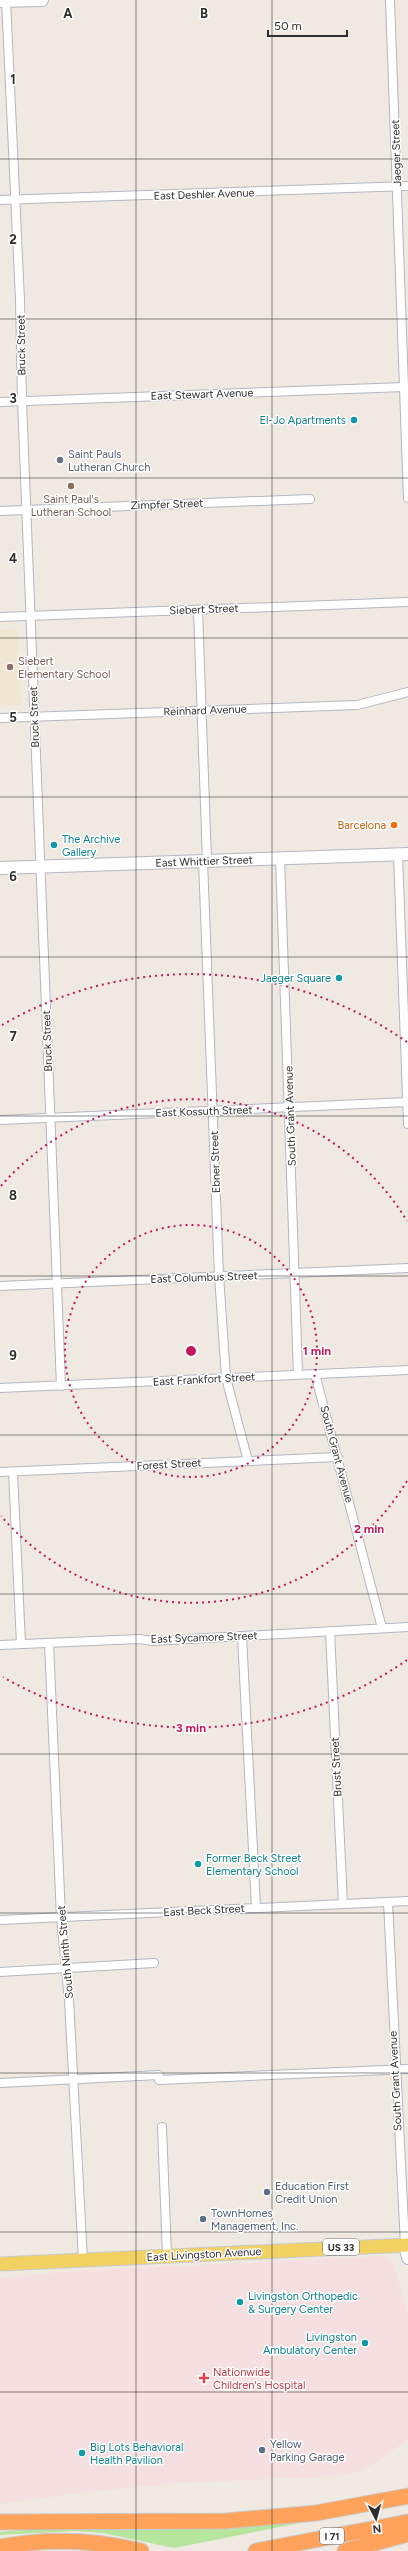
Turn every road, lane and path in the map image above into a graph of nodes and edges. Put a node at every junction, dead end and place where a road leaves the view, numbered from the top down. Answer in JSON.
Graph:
{"nodes":[{"id":1,"x":42,"y":0,"type":"edge"},
{"id":2,"x":390,"y":0,"type":"edge"},
{"id":3,"x":4,"y":1,"type":"edge"},
{"id":4,"x":398,"y":186,"type":"junction"},
{"id":5,"x":408,"y":186,"type":"edge"},
{"id":6,"x":0,"y":200,"type":"edge"},
{"id":7,"x":14,"y":200,"type":"junction"},
{"id":8,"x":404,"y":387,"type":"junction"},
{"id":9,"x":22,"y":401,"type":"junction"},
{"id":10,"x":0,"y":402,"type":"edge"},
{"id":11,"x":408,"y":498,"type":"edge"},
{"id":12,"x":310,"y":499,"type":"dead end"},
{"id":13,"x":27,"y":510,"type":"junction"},
{"id":14,"x":0,"y":511,"type":"edge"},
{"id":15,"x":408,"y":602,"type":"edge"},
{"id":16,"x":198,"y":610,"type":"junction"},
{"id":17,"x":30,"y":616,"type":"junction"},
{"id":18,"x":0,"y":617,"type":"edge"},
{"id":19,"x":408,"y":692,"type":"edge"},
{"id":20,"x":202,"y":710,"type":"junction"},
{"id":21,"x":34,"y":717,"type":"junction"},
{"id":22,"x":0,"y":718,"type":"edge"},
{"id":23,"x":403,"y":854,"type":"edge"},
{"id":24,"x":280,"y":858,"type":"junction"},
{"id":25,"x":205,"y":861,"type":"junction"},
{"id":26,"x":39,"y":866,"type":"junction"},
{"id":27,"x":0,"y":868,"type":"edge"},
{"id":28,"x":406,"y":989,"type":"edge"},
{"id":29,"x":408,"y":1102,"type":"edge"},
{"id":30,"x":290,"y":1107,"type":"junction"},
{"id":31,"x":212,"y":1110,"type":"junction"},
{"id":32,"x":50,"y":1117,"type":"junction"},
{"id":33,"x":0,"y":1120,"type":"edge"},
{"id":34,"x":408,"y":1124,"type":"edge"},
{"id":35,"x":408,"y":1268,"type":"edge"},
{"id":36,"x":295,"y":1273,"type":"junction"},
{"id":37,"x":219,"y":1276,"type":"junction"},
{"id":38,"x":56,"y":1284,"type":"junction"},
{"id":39,"x":0,"y":1286,"type":"edge"},
{"id":40,"x":408,"y":1370,"type":"edge"},
{"id":41,"x":298,"y":1374,"type":"junction"},
{"id":42,"x":315,"y":1374,"type":"junction"},
{"id":43,"x":226,"y":1378,"type":"junction"},
{"id":44,"x":61,"y":1386,"type":"junction"},
{"id":45,"x":0,"y":1388,"type":"edge"},
{"id":46,"x":338,"y":1456,"type":"junction"},
{"id":47,"x":248,"y":1461,"type":"junction"},
{"id":48,"x":0,"y":1472,"type":"edge"},
{"id":49,"x":13,"y":1472,"type":"junction"},
{"id":50,"x":408,"y":1626,"type":"edge"},
{"id":51,"x":382,"y":1628,"type":"junction"},
{"id":52,"x":330,"y":1631,"type":"junction"},
{"id":53,"x":242,"y":1636,"type":"junction"},
{"id":54,"x":49,"y":1643,"type":"junction"},
{"id":55,"x":21,"y":1644,"type":"junction"},
{"id":56,"x":0,"y":1645,"type":"edge"},
{"id":57,"x":408,"y":1901,"type":"edge"},
{"id":58,"x":388,"y":1902,"type":"junction"},
{"id":59,"x":343,"y":1904,"type":"junction"},
{"id":60,"x":256,"y":1908,"type":"junction"},
{"id":61,"x":61,"y":1917,"type":"junction"},
{"id":62,"x":0,"y":1920,"type":"edge"},
{"id":63,"x":154,"y":1963,"type":"dead end"},
{"id":64,"x":66,"y":1968,"type":"junction"},
{"id":65,"x":0,"y":1972,"type":"edge"},
{"id":66,"x":408,"y":2069,"type":"edge"},
{"id":67,"x":395,"y":2070,"type":"junction"},
{"id":68,"x":73,"y":2080,"type":"junction"},
{"id":69,"x":0,"y":2083,"type":"edge"},
{"id":70,"x":162,"y":2127,"type":"dead end"},
{"id":71,"x":399,"y":2152,"type":"junction"},
{"id":72,"x":408,"y":2152,"type":"edge"},
{"id":73,"x":406,"y":2245,"type":"edge"},
{"id":74,"x":167,"y":2256,"type":"junction"},
{"id":75,"x":408,"y":2258,"type":"edge"},
{"id":76,"x":83,"y":2260,"type":"junction"},
{"id":77,"x":0,"y":2264,"type":"edge"},
{"id":78,"x":408,"y":2496,"type":"edge"},
{"id":79,"x":0,"y":2522,"type":"edge"},
{"id":80,"x":408,"y":2522,"type":"edge"},
{"id":81,"x":408,"y":2534,"type":"edge"},
{"id":82,"x":0,"y":2547,"type":"edge"},
{"id":83,"x":141,"y":2551,"type":"edge"},
{"id":84,"x":256,"y":2551,"type":"edge"},
{"id":85,"x":345,"y":2551,"type":"edge"}],
"edges":[{"from":1,"to":3,"type":"street"},
{"from":2,"to":4,"type":"street","name":"Jaeger Street"},
{"from":3,"to":7,"type":"street","name":"Bruck Street"},
{"from":4,"to":5,"type":"street","name":"East Deshler Avenue"},
{"from":4,"to":7,"type":"street","name":"East Deshler Avenue"},
{"from":4,"to":8,"type":"street","name":"Jaeger Street"},
{"from":6,"to":7,"type":"street","name":"East Deshler Avenue"},
{"from":7,"to":9,"type":"street","name":"Bruck Street"},
{"from":8,"to":9,"type":"street","name":"East Stewart Avenue"},
{"from":8,"to":11,"type":"street","name":"Jaeger Street"},
{"from":9,"to":10,"type":"street","name":"East Stewart Avenue"},
{"from":9,"to":13,"type":"street","name":"Bruck Street"},
{"from":12,"to":13,"type":"street","name":"Zimpfer Street"},
{"from":13,"to":14,"type":"street","name":"Zimpfer Street"},
{"from":13,"to":17,"type":"street","name":"Bruck Street"},
{"from":15,"to":16,"type":"street","name":"Siebert Street"},
{"from":16,"to":17,"type":"street","name":"Siebert Street"},
{"from":16,"to":20,"type":"street","name":"Ebner Street"},
{"from":17,"to":18,"type":"street","name":"Siebert Street"},
{"from":17,"to":21,"type":"street","name":"Bruck Street"},
{"from":19,"to":20,"type":"street","name":"Reinhard Avenue"},
{"from":20,"to":21,"type":"street","name":"Reinhard Avenue"},
{"from":20,"to":25,"type":"street","name":"Ebner Street"},
{"from":21,"to":22,"type":"street","name":"Reinhard Avenue"},
{"from":21,"to":26,"type":"street","name":"Bruck Street"},
{"from":23,"to":24,"type":"street","name":"East Whittier Street"},
{"from":23,"to":28,"type":"street"},
{"from":24,"to":25,"type":"street","name":"East Whittier Street"},
{"from":24,"to":30,"type":"street","name":"South Grant Avenue"},
{"from":25,"to":26,"type":"street","name":"East Whittier Street"},
{"from":25,"to":31,"type":"street","name":"Ebner Street"},
{"from":26,"to":27,"type":"street","name":"East Whittier Street"},
{"from":26,"to":32,"type":"street","name":"Bruck Street"},
{"from":28,"to":29,"type":"street"},
{"from":29,"to":30,"type":"street","name":"East Kossuth Street"},
{"from":29,"to":34,"type":"street"},
{"from":30,"to":31,"type":"street","name":"East Kossuth Street"},
{"from":30,"to":36,"type":"street","name":"South Grant Avenue"},
{"from":31,"to":32,"type":"street","name":"East Kossuth Street"},
{"from":31,"to":37,"type":"street","name":"Ebner Street"},
{"from":32,"to":33,"type":"street","name":"East Kossuth Street"},
{"from":32,"to":38,"type":"street","name":"Bruck Street"},
{"from":35,"to":36,"type":"street","name":"East Columbus Street"},
{"from":36,"to":37,"type":"street","name":"East Columbus Street"},
{"from":36,"to":41,"type":"street","name":"South Grant Avenue"},
{"from":37,"to":38,"type":"street","name":"East Columbus Street"},
{"from":37,"to":43,"type":"street","name":"Ebner Street"},
{"from":38,"to":39,"type":"street","name":"East Columbus Street"},
{"from":38,"to":44,"type":"street","name":"Bruck Street"},
{"from":40,"to":42,"type":"street","name":"East Frankfort Street"},
{"from":41,"to":42,"type":"street","name":"East Frankfort Street"},
{"from":41,"to":43,"type":"street","name":"East Frankfort Street"},
{"from":42,"to":46,"type":"street","name":"South Grant Avenue"},
{"from":43,"to":44,"type":"street","name":"East Frankfort Street"},
{"from":43,"to":47,"type":"street","name":"Ebner Street"},
{"from":44,"to":45,"type":"street","name":"East Frankfort Street"},
{"from":46,"to":47,"type":"street","name":"Forest Street"},
{"from":46,"to":51,"type":"street","name":"South Grant Avenue"},
{"from":47,"to":49,"type":"street","name":"Forest Street"},
{"from":48,"to":49,"type":"street","name":"Forest Street"},
{"from":49,"to":55,"type":"street"},
{"from":50,"to":51,"type":"street","name":"East Sycamore Street"},
{"from":51,"to":52,"type":"street","name":"East Sycamore Street"},
{"from":52,"to":53,"type":"street","name":"East Sycamore Street"},
{"from":52,"to":59,"type":"street","name":"Brust Street"},
{"from":53,"to":54,"type":"street","name":"East Sycamore Street"},
{"from":53,"to":60,"type":"street"},
{"from":54,"to":55,"type":"street","name":"East Sycamore Street"},
{"from":54,"to":61,"type":"street","name":"South Ninth Street"},
{"from":55,"to":56,"type":"street","name":"East Sycamore Street"},
{"from":57,"to":58,"type":"street","name":"East Beck Street"},
{"from":58,"to":59,"type":"street","name":"East Beck Street"},
{"from":58,"to":67,"type":"street","name":"South Grant Avenue"},
{"from":59,"to":60,"type":"street","name":"East Beck Street"},
{"from":60,"to":61,"type":"street","name":"East Beck Street"},
{"from":61,"to":62,"type":"street","name":"East Beck Street"},
{"from":61,"to":64,"type":"street","name":"South Ninth Street"},
{"from":63,"to":64,"type":"street"},
{"from":64,"to":65,"type":"street"},
{"from":64,"to":68,"type":"street","name":"South Ninth Street"},
{"from":66,"to":67,"type":"street"},
{"from":67,"to":68,"type":"street"},
{"from":67,"to":71,"type":"street","name":"South Grant Avenue"},
{"from":68,"to":69,"type":"street"},
{"from":68,"to":76,"type":"street","name":"South Ninth Street"},
{"from":70,"to":74,"type":"street"},
{"from":71,"to":72,"type":"street"},
{"from":71,"to":73,"type":"street","name":"South Grant Avenue"},
{"from":73,"to":74,"type":"main road","name":"East Livingston Avenue","number":"US 33"},
{"from":73,"to":75,"type":"street","name":"South Grant Avenue"},
{"from":74,"to":76,"type":"main road","name":"East Livingston Avenue","number":"US 33"},
{"from":76,"to":77,"type":"main road","name":"East Livingston Avenue","number":"US 33"},
{"from":78,"to":79,"type":"highway"},
{"from":80,"to":84,"type":"highway","number":"I 71"},
{"from":81,"to":85,"type":"highway"},
{"from":82,"to":83,"type":"highway"}]}
